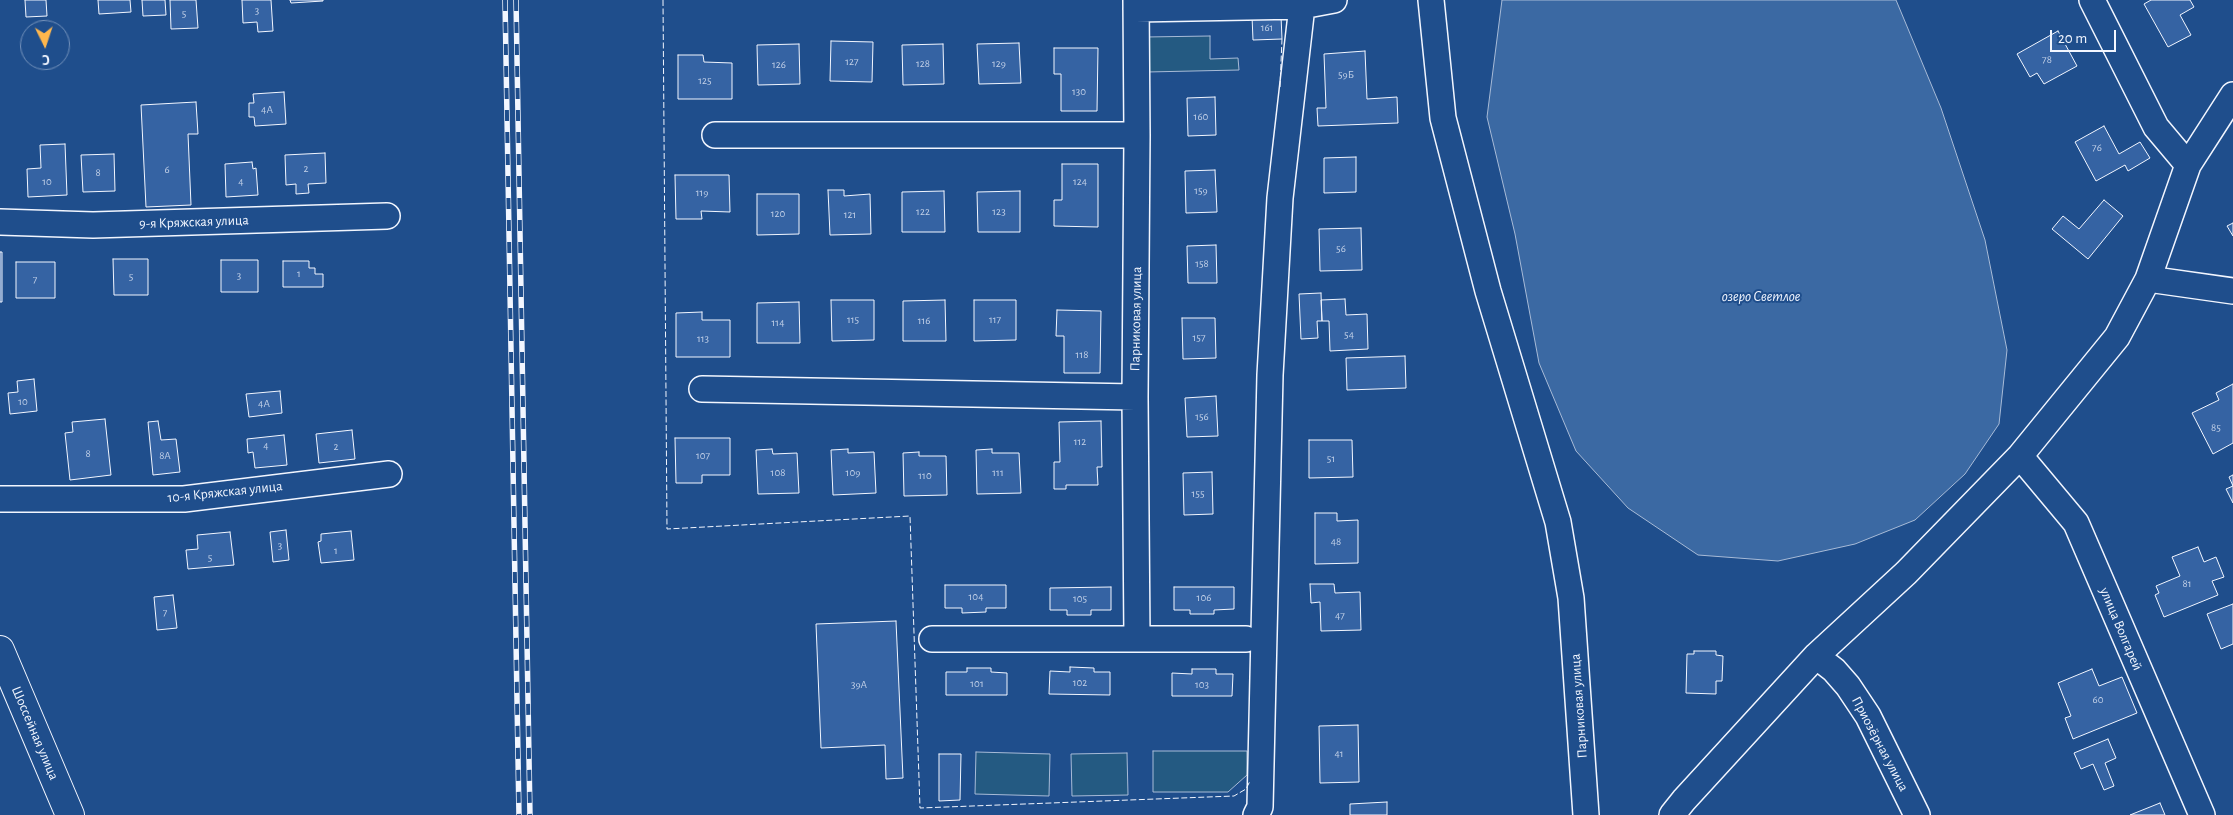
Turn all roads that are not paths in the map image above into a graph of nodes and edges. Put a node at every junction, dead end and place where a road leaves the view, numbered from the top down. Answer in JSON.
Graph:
{"nodes":[{"id":1,"x":1334,"y":0,"type":"edge"},
{"id":2,"x":1430,"y":0,"type":"edge"},
{"id":3,"x":2092,"y":0,"type":"edge"},
{"id":4,"x":1136,"y":4,"type":"edge"},
{"id":5,"x":1302,"y":6,"type":"junction"},
{"id":6,"x":2233,"y":95,"type":"edge"},
{"id":7,"x":715,"y":135,"type":"dead end"},
{"id":8,"x":1137,"y":135,"type":"junction"},
{"id":9,"x":2188,"y":165,"type":"junction"},
{"id":10,"x":387,"y":216,"type":"dead end"},
{"id":11,"x":0,"y":222,"type":"edge"},
{"id":12,"x":2148,"y":279,"type":"junction"},
{"id":13,"x":2233,"y":291,"type":"edge"},
{"id":14,"x":702,"y":389,"type":"dead end"},
{"id":15,"x":1135,"y":397,"type":"junction"},
{"id":16,"x":2020,"y":456,"type":"junction"},
{"id":17,"x":389,"y":474,"type":"dead end"},
{"id":18,"x":0,"y":499,"type":"edge"},
{"id":19,"x":1137,"y":638,"type":"junction"},
{"id":20,"x":932,"y":639,"type":"dead end"},
{"id":21,"x":1246,"y":639,"type":"dead end"},
{"id":22,"x":0,"y":650,"type":"edge"},
{"id":23,"x":1816,"y":656,"type":"junction"},
{"id":24,"x":70,"y":815,"type":"edge"},
{"id":25,"x":1256,"y":815,"type":"edge"},
{"id":26,"x":1586,"y":815,"type":"edge"},
{"id":27,"x":1672,"y":815,"type":"edge"},
{"id":28,"x":1917,"y":815,"type":"edge"},
{"id":29,"x":2202,"y":815,"type":"edge"}],
"edges":[{"from":1,"to":5,"type":"street"},
{"from":2,"to":26,"type":"street","name":"Парниковая улица"},
{"from":3,"to":9,"type":"street"},
{"from":4,"to":5,"type":"street"},
{"from":4,"to":8,"type":"street","name":"Парниковая улица"},
{"from":5,"to":25,"type":"street"},
{"from":6,"to":9,"type":"street"},
{"from":7,"to":8,"type":"street"},
{"from":8,"to":15,"type":"street","name":"Парниковая улица"},
{"from":9,"to":12,"type":"street"},
{"from":10,"to":11,"type":"street","name":"9-я Кряжская улица"},
{"from":12,"to":13,"type":"street"},
{"from":12,"to":16,"type":"street"},
{"from":14,"to":15,"type":"street"},
{"from":15,"to":19,"type":"street","name":"Парниковая улица"},
{"from":16,"to":23,"type":"street"},
{"from":16,"to":29,"type":"street","name":"улица Волгарей"},
{"from":17,"to":18,"type":"street","name":"10-я Кряжская улица"},
{"from":19,"to":20,"type":"street"},
{"from":19,"to":21,"type":"street"},
{"from":22,"to":24,"type":"main road","name":"Шоссейная улица"},
{"from":23,"to":27,"type":"street"},
{"from":23,"to":28,"type":"street","name":"Приозёрная улица"}]}
